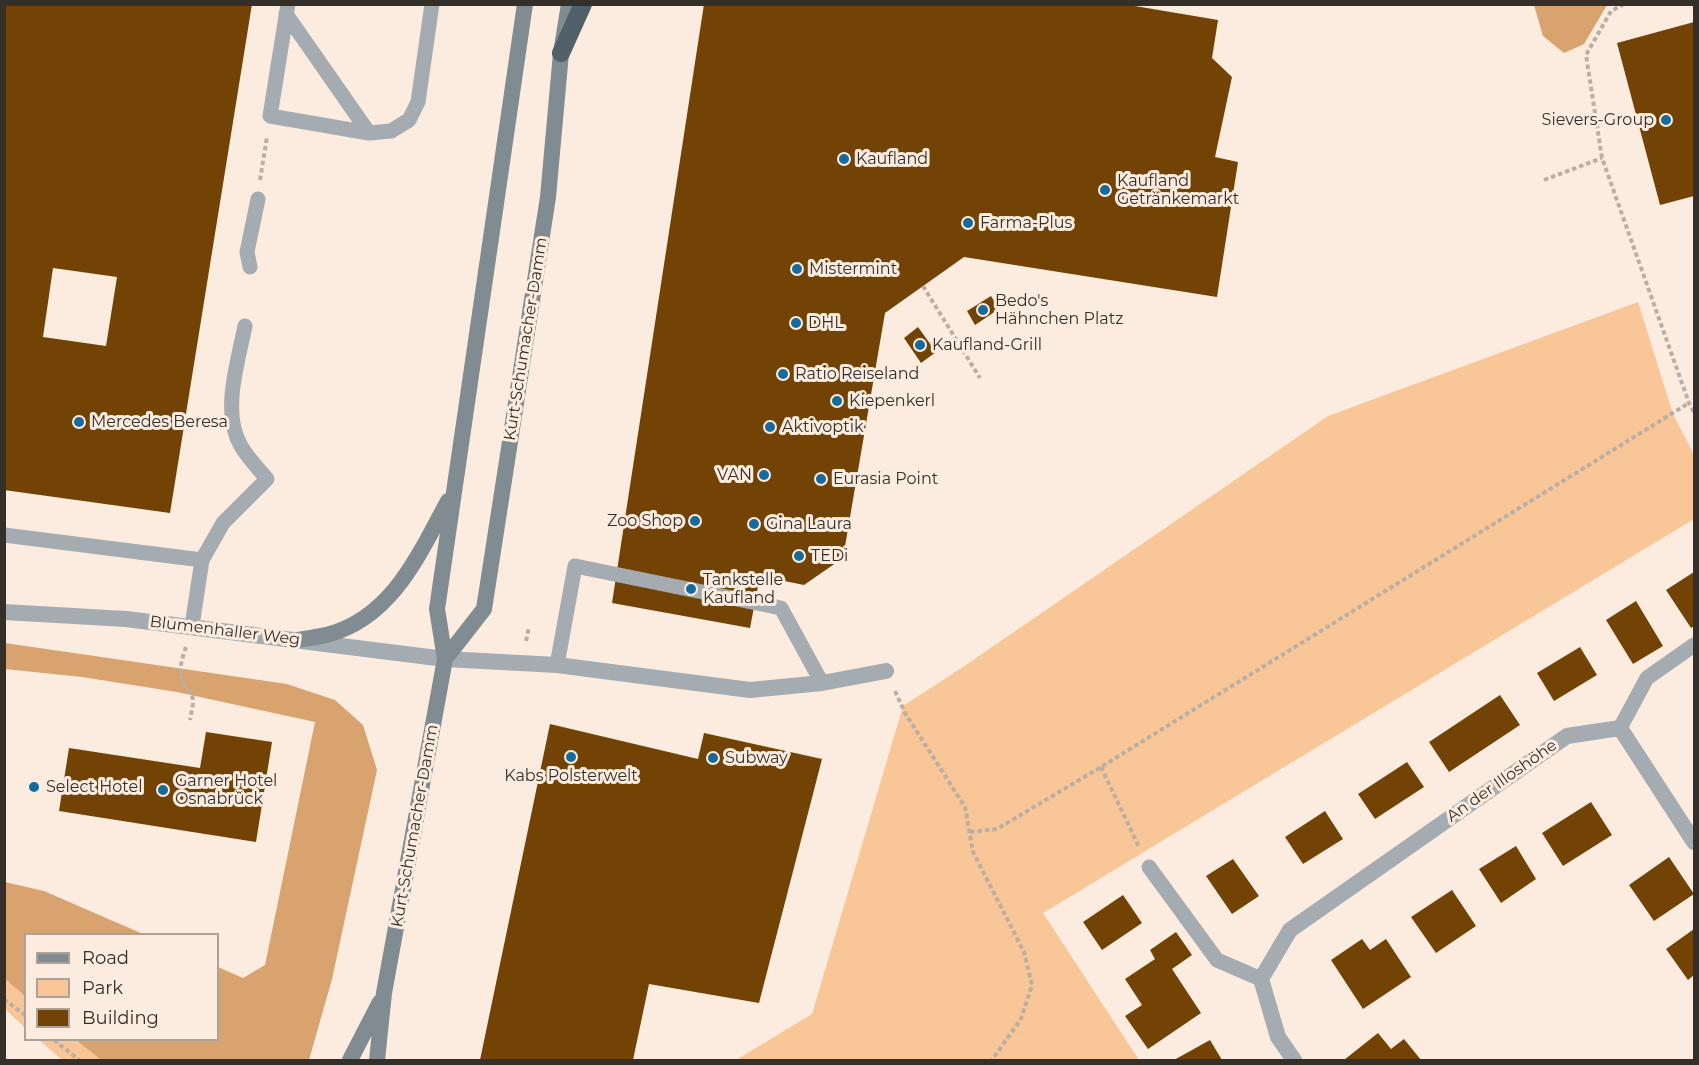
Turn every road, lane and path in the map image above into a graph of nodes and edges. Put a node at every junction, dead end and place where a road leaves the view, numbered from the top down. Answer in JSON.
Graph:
{"nodes":[{"id":1,"x":432,"y":4,"type":"edge"},
{"id":2,"x":525,"y":4,"type":"edge"},
{"id":3,"x":569,"y":4,"type":"edge"},
{"id":4,"x":583,"y":4,"type":"edge"},
{"id":5,"x":1624,"y":4,"type":"edge"},
{"id":6,"x":287,"y":9,"type":"edge"},
{"id":7,"x":561,"y":53,"type":"junction"},
{"id":8,"x":270,"y":116,"type":"junction"},
{"id":9,"x":369,"y":133,"type":"junction"},
{"id":10,"x":1602,"y":158,"type":"junction"},
{"id":11,"x":1544,"y":180,"type":"dead end"},
{"id":12,"x":258,"y":199,"type":"joint"},
{"id":13,"x":250,"y":267,"type":"dead end"},
{"id":14,"x":923,"y":286,"type":"dead end"},
{"id":15,"x":245,"y":326,"type":"dead end"},
{"id":16,"x":980,"y":378,"type":"dead end"},
{"id":17,"x":1689,"y":403,"type":"junction"},
{"id":18,"x":1695,"y":412,"type":"edge"},
{"id":19,"x":454,"y":490,"type":"junction"},
{"id":20,"x":4,"y":535,"type":"edge"},
{"id":21,"x":202,"y":560,"type":"junction"},
{"id":22,"x":4,"y":612,"type":"edge"},
{"id":23,"x":192,"y":626,"type":"junction"},
{"id":24,"x":298,"y":640,"type":"junction"},
{"id":25,"x":1695,"y":645,"type":"edge"},
{"id":26,"x":446,"y":659,"type":"junction"},
{"id":27,"x":557,"y":665,"type":"junction"},
{"id":28,"x":886,"y":671,"type":"joint"},
{"id":29,"x":822,"y":683,"type":"junction"},
{"id":30,"x":190,"y":720,"type":"dead end"},
{"id":31,"x":1620,"y":728,"type":"junction"},
{"id":32,"x":1101,"y":767,"type":"junction"},
{"id":33,"x":970,"y":832,"type":"junction"},
{"id":34,"x":1695,"y":842,"type":"edge"},
{"id":35,"x":1149,"y":867,"type":"joint"},
{"id":36,"x":1261,"y":979,"type":"junction"},
{"id":37,"x":384,"y":993,"type":"junction"},
{"id":38,"x":4,"y":999,"type":"edge"},
{"id":39,"x":24,"y":1014,"type":"edge"},
{"id":40,"x":55,"y":1041,"type":"edge"},
{"id":41,"x":79,"y":1060,"type":"edge"},
{"id":42,"x":351,"y":1060,"type":"edge"},
{"id":43,"x":378,"y":1060,"type":"edge"},
{"id":44,"x":992,"y":1060,"type":"edge"},
{"id":45,"x":1294,"y":1060,"type":"edge"}],
"edges":[{"from":1,"to":9,"type":"lane"},
{"from":2,"to":19,"type":"main road","name":"Kurt-Schumacher-Damm"},
{"from":3,"to":7,"type":"main road","name":"Kurt-Schumacher-Damm"},
{"from":4,"to":7,"type":"highway"},
{"from":5,"to":10,"type":"path"},
{"from":6,"to":8,"type":"lane"},
{"from":6,"to":9,"type":"lane"},
{"from":7,"to":26,"type":"main road","name":"Kurt-Schumacher-Damm"},
{"from":8,"to":9,"type":"lane"},
{"from":8,"to":12,"type":"path"},
{"from":10,"to":11,"type":"path"},
{"from":10,"to":17,"type":"path"},
{"from":12,"to":13,"type":"lane"},
{"from":14,"to":16,"type":"path"},
{"from":15,"to":21,"type":"lane"},
{"from":17,"to":18,"type":"path"},
{"from":17,"to":32,"type":"path"},
{"from":19,"to":24,"type":"main road"},
{"from":19,"to":26,"type":"main road","name":"Kurt-Schumacher-Damm"},
{"from":20,"to":21,"type":"lane"},
{"from":21,"to":23,"type":"lane"},
{"from":22,"to":23,"type":"street","name":"Blumenhaller Weg"},
{"from":23,"to":24,"type":"street","name":"Blumenhaller Weg"},
{"from":23,"to":30,"type":"path"},
{"from":24,"to":26,"type":"street","name":"Blumenhaller Weg"},
{"from":25,"to":31,"type":"lane"},
{"from":26,"to":27,"type":"street","name":"Blumenhaller Weg"},
{"from":26,"to":37,"type":"main road","name":"Kurt-Schumacher-Damm"},
{"from":27,"to":29,"type":"street","name":"Blumenhaller Weg"},
{"from":27,"to":29,"type":"lane"},
{"from":28,"to":29,"type":"street","name":"Blumenhaller Weg"},
{"from":28,"to":33,"type":"path"},
{"from":31,"to":34,"type":"street"},
{"from":31,"to":36,"type":"street","name":"An der Illoshöhe"},
{"from":32,"to":33,"type":"path"},
{"from":32,"to":35,"type":"path"},
{"from":33,"to":44,"type":"path"},
{"from":35,"to":36,"type":"lane"},
{"from":36,"to":45,"type":"street"},
{"from":37,"to":42,"type":"main road","name":"Kurt-Schumacher-Damm"},
{"from":37,"to":43,"type":"main road","name":"Kurt-Schumacher-Damm"},
{"from":38,"to":39,"type":"path"},
{"from":40,"to":41,"type":"path"}]}
